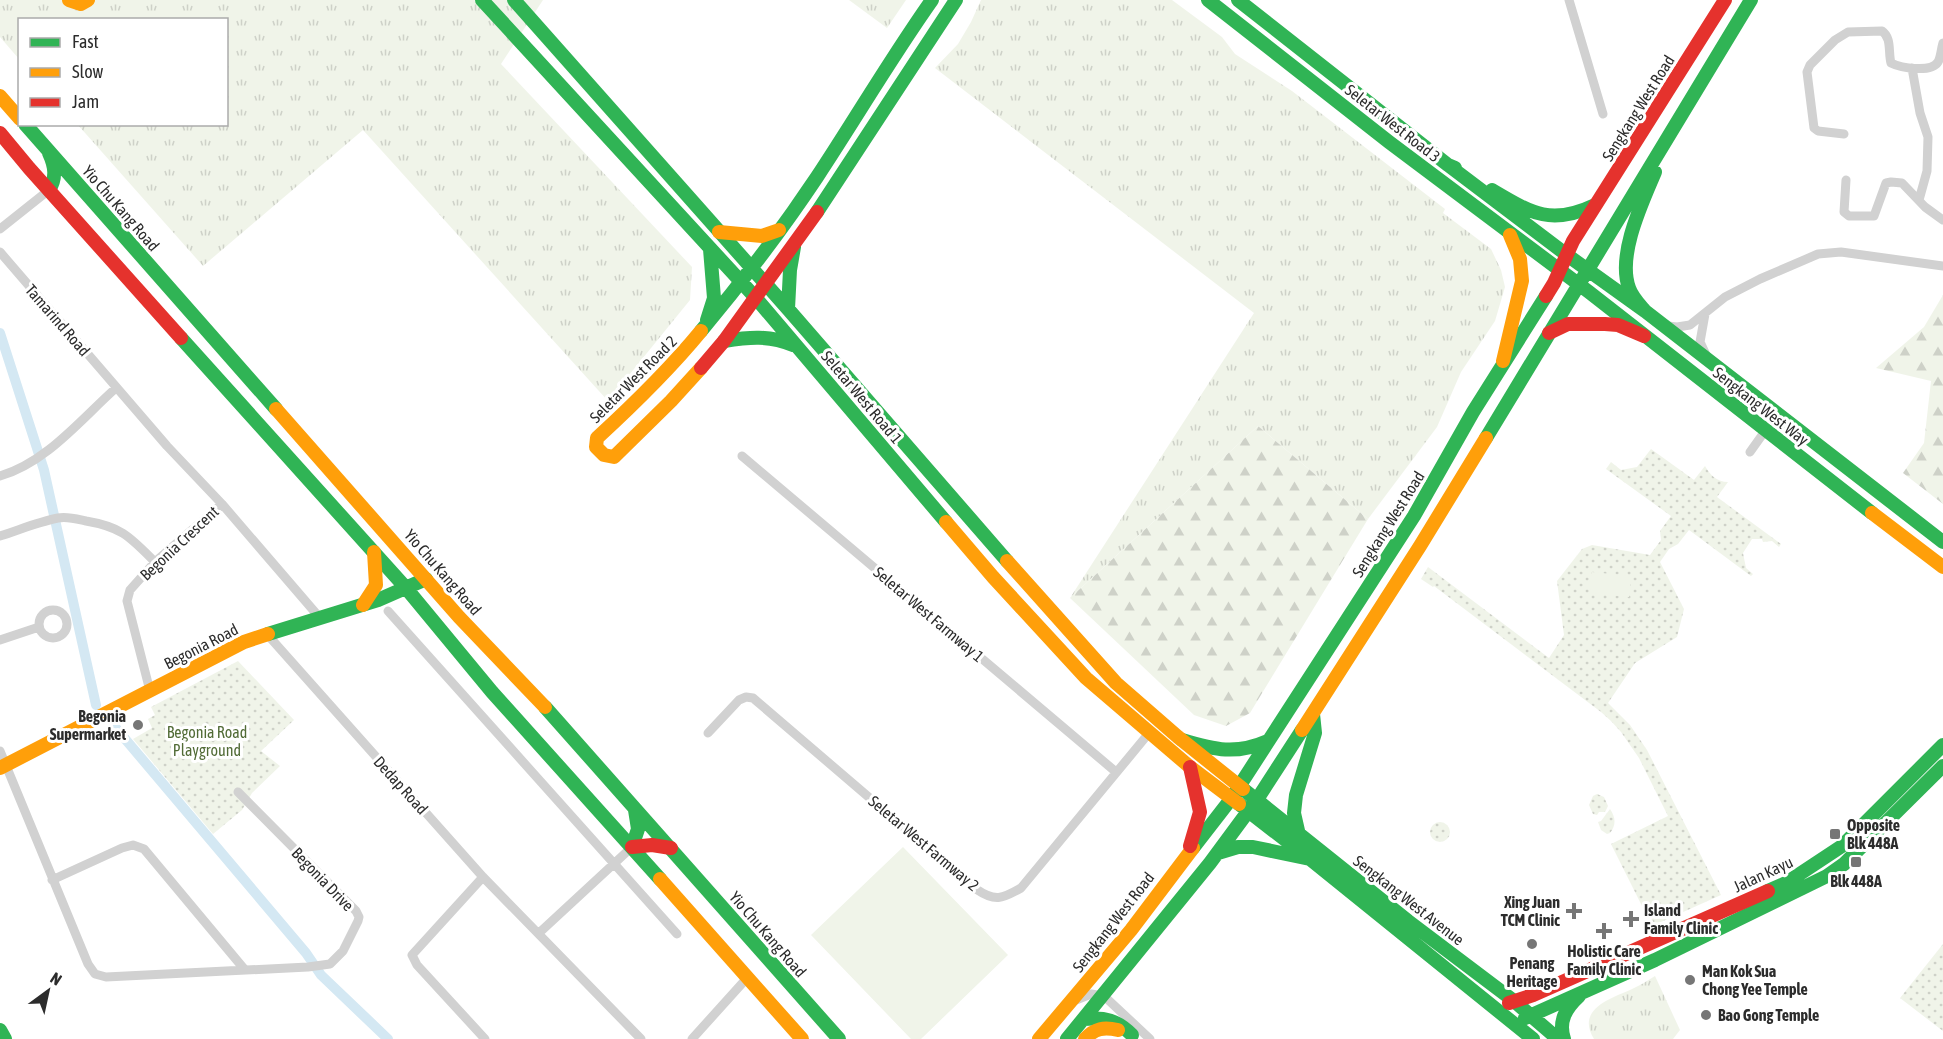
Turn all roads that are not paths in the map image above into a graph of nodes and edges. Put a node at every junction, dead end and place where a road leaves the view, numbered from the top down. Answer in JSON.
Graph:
{"nodes":[{"id":1,"x":69,"y":0,"type":"edge"},
{"id":2,"x":88,"y":0,"type":"edge"},
{"id":3,"x":482,"y":0,"type":"edge"},
{"id":4,"x":514,"y":0,"type":"edge"},
{"id":5,"x":932,"y":0,"type":"edge"},
{"id":6,"x":1208,"y":0,"type":"edge"},
{"id":7,"x":1238,"y":0,"type":"edge"},
{"id":8,"x":1569,"y":0,"type":"edge"},
{"id":9,"x":1725,"y":0,"type":"edge"},
{"id":10,"x":1751,"y":0,"type":"edge"},
{"id":11,"x":955,"y":2,"type":"edge"},
{"id":12,"x":1943,"y":43,"type":"edge"},
{"id":13,"x":1912,"y":68,"type":"junction"},
{"id":14,"x":0,"y":96,"type":"edge"},
{"id":15,"x":1603,"y":114,"type":"dead end"},
{"id":16,"x":18,"y":117,"type":"edge"},
{"id":17,"x":27,"y":126,"type":"edge"},
{"id":18,"x":1672,"y":130,"type":"junction"},
{"id":19,"x":0,"y":133,"type":"edge"},
{"id":20,"x":1844,"y":134,"type":"dead end"},
{"id":21,"x":46,"y":148,"type":"junction"},
{"id":22,"x":1448,"y":165,"type":"junction"},
{"id":23,"x":1846,"y":180,"type":"dead end"},
{"id":24,"x":49,"y":190,"type":"junction"},
{"id":25,"x":87,"y":194,"type":"junction"},
{"id":26,"x":1919,"y":200,"type":"junction"},
{"id":27,"x":1596,"y":205,"type":"junction"},
{"id":28,"x":1943,"y":220,"type":"edge"},
{"id":29,"x":0,"y":229,"type":"edge"},
{"id":30,"x":779,"y":230,"type":"junction"},
{"id":31,"x":719,"y":232,"type":"junction"},
{"id":32,"x":1509,"y":234,"type":"junction"},
{"id":33,"x":795,"y":242,"type":"junction"},
{"id":34,"x":711,"y":249,"type":"junction"},
{"id":35,"x":0,"y":252,"type":"edge"},
{"id":36,"x":1567,"y":255,"type":"junction"},
{"id":37,"x":1943,"y":266,"type":"edge"},
{"id":38,"x":752,"y":269,"type":"junction"},
{"id":39,"x":1587,"y":269,"type":"junction"},
{"id":40,"x":1560,"y":270,"type":"junction"},
{"id":41,"x":741,"y":283,"type":"junction"},
{"id":42,"x":764,"y":283,"type":"junction"},
{"id":43,"x":1578,"y":284,"type":"junction"},
{"id":44,"x":755,"y":297,"type":"junction"},
{"id":45,"x":788,"y":309,"type":"junction"},
{"id":46,"x":1645,"y":311,"type":"junction"},
{"id":47,"x":1705,"y":314,"type":"junction"},
{"id":48,"x":1662,"y":325,"type":"junction"},
{"id":49,"x":705,"y":328,"type":"junction"},
{"id":50,"x":1549,"y":333,"type":"junction"},
{"id":51,"x":1644,"y":336,"type":"junction"},
{"id":52,"x":724,"y":341,"type":"junction"},
{"id":53,"x":798,"y":347,"type":"junction"},
{"id":54,"x":1502,"y":363,"type":"junction"},
{"id":55,"x":1712,"y":363,"type":"junction"},
{"id":56,"x":116,"y":388,"type":"junction"},
{"id":57,"x":1765,"y":431,"type":"junction"},
{"id":58,"x":1750,"y":452,"type":"dead end"},
{"id":59,"x":742,"y":456,"type":"dead end"},
{"id":60,"x":0,"y":476,"type":"edge"},
{"id":61,"x":222,"y":504,"type":"junction"},
{"id":62,"x":0,"y":536,"type":"edge"},
{"id":63,"x":1943,"y":542,"type":"edge"},
{"id":64,"x":374,"y":552,"type":"junction"},
{"id":65,"x":156,"y":562,"type":"junction"},
{"id":66,"x":1943,"y":567,"type":"edge"},
{"id":67,"x":426,"y":579,"type":"junction"},
{"id":68,"x":406,"y":588,"type":"junction"},
{"id":69,"x":363,"y":605,"type":"junction"},
{"id":70,"x":388,"y":611,"type":"dead end"},
{"id":71,"x":320,"y":618,"type":"junction"},
{"id":72,"x":39,"y":627,"type":"dead end"},
{"id":73,"x":266,"y":633,"type":"junction"},
{"id":74,"x":0,"y":640,"type":"edge"},
{"id":75,"x":150,"y":691,"type":"junction"},
{"id":76,"x":1313,"y":714,"type":"junction"},
{"id":77,"x":708,"y":733,"type":"dead end"},
{"id":78,"x":1144,"y":739,"type":"junction"},
{"id":79,"x":1182,"y":740,"type":"junction"},
{"id":80,"x":1268,"y":741,"type":"junction"},
{"id":81,"x":1943,"y":745,"type":"edge"},
{"id":82,"x":0,"y":751,"type":"edge"},
{"id":83,"x":3,"y":766,"type":"edge"},
{"id":84,"x":1943,"y":766,"type":"edge"},
{"id":85,"x":1190,"y":767,"type":"junction"},
{"id":86,"x":1116,"y":772,"type":"junction"},
{"id":87,"x":1239,"y":786,"type":"junction"},
{"id":88,"x":1908,"y":790,"type":"junction"},
{"id":89,"x":238,"y":792,"type":"dead end"},
{"id":90,"x":1231,"y":799,"type":"junction"},
{"id":91,"x":1252,"y":806,"type":"junction"},
{"id":92,"x":634,"y":809,"type":"junction"},
{"id":93,"x":1299,"y":835,"type":"junction"},
{"id":94,"x":632,"y":847,"type":"junction"},
{"id":95,"x":672,"y":848,"type":"junction"},
{"id":96,"x":1218,"y":853,"type":"junction"},
{"id":97,"x":1188,"y":855,"type":"junction"},
{"id":98,"x":1310,"y":859,"type":"junction"},
{"id":99,"x":615,"y":865,"type":"junction"},
{"id":100,"x":483,"y":877,"type":"junction"},
{"id":101,"x":52,"y":880,"type":"junction"},
{"id":102,"x":539,"y":933,"type":"junction"},
{"id":103,"x":677,"y":934,"type":"dead end"},
{"id":104,"x":245,"y":970,"type":"junction"},
{"id":105,"x":747,"y":978,"type":"junction"},
{"id":106,"x":1585,"y":991,"type":"junction"},
{"id":107,"x":1104,"y":996,"type":"junction"},
{"id":108,"x":1514,"y":1001,"type":"junction"},
{"id":109,"x":1067,"y":1006,"type":"junction"},
{"id":110,"x":1496,"y":1009,"type":"junction"},
{"id":111,"x":1530,"y":1014,"type":"junction"},
{"id":112,"x":1084,"y":1019,"type":"junction"},
{"id":113,"x":1515,"y":1024,"type":"junction"},
{"id":114,"x":0,"y":1030,"type":"edge"},
{"id":115,"x":1134,"y":1037,"type":"edge"},
{"id":116,"x":5,"y":1039,"type":"edge"},
{"id":117,"x":485,"y":1039,"type":"edge"},
{"id":118,"x":641,"y":1039,"type":"edge"},
{"id":119,"x":692,"y":1039,"type":"edge"},
{"id":120,"x":802,"y":1039,"type":"edge"},
{"id":121,"x":839,"y":1039,"type":"edge"},
{"id":122,"x":1039,"y":1039,"type":"edge"},
{"id":123,"x":1068,"y":1039,"type":"edge"},
{"id":124,"x":1085,"y":1039,"type":"edge"},
{"id":125,"x":1150,"y":1039,"type":"edge"},
{"id":126,"x":1533,"y":1039,"type":"edge"},
{"id":127,"x":1558,"y":1039,"type":"edge"},
{"id":128,"x":1564,"y":1039,"type":"edge"}],
"edges":[{"from":1,"to":2,"type":"main road"},
{"from":3,"to":34,"type":"main road","name":"Seletar West Road 1"},
{"from":4,"to":31,"type":"main road","name":"Seletar West Road 1"},
{"from":5,"to":30,"type":"main road","name":"Seletar West Road 2"},
{"from":6,"to":32,"type":"main road","name":"Seletar West Road 3"},
{"from":7,"to":22,"type":"main road","name":"Seletar West Road 3"},
{"from":8,"to":15,"type":"street"},
{"from":9,"to":27,"type":"main road","name":"Sengkang West Road"},
{"from":10,"to":18,"type":"main road"},
{"from":11,"to":33,"type":"main road","name":"Seletar West Road 2"},
{"from":12,"to":13,"type":"street"},
{"from":13,"to":20,"type":"street"},
{"from":13,"to":26,"type":"street"},
{"from":14,"to":16,"type":"main road"},
{"from":17,"to":21,"type":"main road","name":"Yio Chu Kang Road"},
{"from":18,"to":39,"type":"main road"},
{"from":18,"to":46,"type":"main road"},
{"from":19,"to":24,"type":"main road"},
{"from":21,"to":24,"type":"main road"},
{"from":21,"to":25,"type":"main road","name":"Yio Chu Kang Road"},
{"from":22,"to":27,"type":"main road","name":"Seletar West Road 3"},
{"from":22,"to":36,"type":"main road","name":"Seletar West Road 3"},
{"from":23,"to":26,"type":"street"},
{"from":24,"to":25,"type":"main road"},
{"from":24,"to":29,"type":"street"},
{"from":24,"to":64,"type":"main road"},
{"from":25,"to":67,"type":"main road","name":"Yio Chu Kang Road"},
{"from":26,"to":28,"type":"street"},
{"from":27,"to":36,"type":"main road","name":"Sengkang West Road"},
{"from":30,"to":31,"type":"main road"},
{"from":30,"to":38,"type":"main road","name":"Seletar West Road 2"},
{"from":31,"to":38,"type":"main road","name":"Seletar West Road 1"},
{"from":32,"to":40,"type":"main road","name":"Seletar West Road 3"},
{"from":32,"to":54,"type":"main road"},
{"from":33,"to":42,"type":"main road","name":"Seletar West Road 2"},
{"from":33,"to":45,"type":"main road"},
{"from":34,"to":41,"type":"main road","name":"Seletar West Road 1"},
{"from":34,"to":49,"type":"main road"},
{"from":35,"to":56,"type":"street","name":"Tamarind Road"},
{"from":36,"to":39,"type":"main road","name":"Sengkang West Way"},
{"from":36,"to":40,"type":"main road","name":"Sengkang West Road"},
{"from":37,"to":47,"type":"street"},
{"from":38,"to":41,"type":"main road","name":"Seletar West Road 2"},
{"from":38,"to":42,"type":"main road","name":"Seletar West Road 1"},
{"from":39,"to":43,"type":"main road"},
{"from":39,"to":46,"type":"main road","name":"Sengkang West Way"},
{"from":40,"to":43,"type":"main road","name":"Sengkang West Way"},
{"from":40,"to":54,"type":"main road","name":"Sengkang West Road"},
{"from":41,"to":44,"type":"main road","name":"Seletar West Road 1"},
{"from":41,"to":49,"type":"main road","name":"Seletar West Road 2"},
{"from":42,"to":44,"type":"main road","name":"Seletar West Road 2"},
{"from":42,"to":45,"type":"main road","name":"Seletar West Road 1"},
{"from":43,"to":50,"type":"main road"},
{"from":43,"to":51,"type":"main road","name":"Sengkang West Way"},
{"from":44,"to":52,"type":"main road","name":"Seletar West Road 2"},
{"from":44,"to":53,"type":"main road","name":"Seletar West Road 1"},
{"from":45,"to":79,"type":"main road","name":"Seletar West Road 1"},
{"from":46,"to":48,"type":"main road","name":"Sengkang West Way"},
{"from":47,"to":48,"type":"street"},
{"from":47,"to":55,"type":"street"},
{"from":48,"to":55,"type":"main road","name":"Sengkang West Way"},
{"from":49,"to":52,"type":"main road","name":"Seletar West Road 2"},
{"from":50,"to":51,"type":"main road"},
{"from":50,"to":76,"type":"main road"},
{"from":51,"to":57,"type":"main road","name":"Sengkang West Way"},
{"from":52,"to":53,"type":"main road"},
{"from":53,"to":78,"type":"main road","name":"Seletar West Road 1"},
{"from":54,"to":80,"type":"main road","name":"Sengkang West Road"},
{"from":55,"to":63,"type":"main road","name":"Sengkang West Way"},
{"from":56,"to":60,"type":"street"},
{"from":56,"to":61,"type":"street","name":"Tamarind Road"},
{"from":57,"to":58,"type":"street"},
{"from":57,"to":66,"type":"main road","name":"Sengkang West Way"},
{"from":59,"to":86,"type":"street","name":"Seletar West Farmway 1"},
{"from":61,"to":65,"type":"street","name":"Begonia Crescent"},
{"from":61,"to":71,"type":"street","name":"Begonia Crescent"},
{"from":62,"to":65,"type":"street"},
{"from":64,"to":68,"type":"main road"},
{"from":64,"to":69,"type":"main road"},
{"from":65,"to":75,"type":"street","name":"Begonia Crescent"},
{"from":67,"to":68,"type":"main road","name":"Begonia Road"},
{"from":67,"to":92,"type":"main road","name":"Yio Chu Kang Road"},
{"from":68,"to":69,"type":"main road","name":"Begonia Road"},
{"from":68,"to":94,"type":"main road"},
{"from":69,"to":71,"type":"main road","name":"Begonia Road"},
{"from":70,"to":99,"type":"street"},
{"from":71,"to":73,"type":"main road","name":"Begonia Road"},
{"from":72,"to":74,"type":"street"},
{"from":73,"to":75,"type":"main road","name":"Begonia Road"},
{"from":73,"to":100,"type":"street","name":"Dedap Road"},
{"from":75,"to":83,"type":"main road","name":"Begonia Road"},
{"from":76,"to":91,"type":"main road"},
{"from":76,"to":93,"type":"main road"},
{"from":77,"to":86,"type":"street","name":"Seletar West Farmway 2"},
{"from":78,"to":85,"type":"main road","name":"Seletar West Road 1"},
{"from":78,"to":86,"type":"street","name":"Seletar West Farmway 2"},
{"from":79,"to":80,"type":"main road"},
{"from":79,"to":87,"type":"main road","name":"Seletar West Road 1"},
{"from":80,"to":87,"type":"main road","name":"Sengkang West Road"},
{"from":81,"to":88,"type":"main road","name":"Jalan Kayu"},
{"from":82,"to":83,"type":"street","name":"Begonia Drive"},
{"from":83,"to":101,"type":"street","name":"Begonia Drive"},
{"from":84,"to":88,"type":"main road","name":"Jalan Kayu"},
{"from":85,"to":90,"type":"main road","name":"Seletar West Road 1"},
{"from":85,"to":97,"type":"main road"},
{"from":87,"to":90,"type":"main road","name":"Sengkang West Road"},
{"from":87,"to":91,"type":"main road","name":"Sengkang West Avenue"},
{"from":88,"to":106,"type":"main road","name":"Jalan Kayu"},
{"from":88,"to":108,"type":"main road","name":"Jalan Kayu"},
{"from":89,"to":104,"type":"street","name":"Begonia Drive"},
{"from":90,"to":91,"type":"main road","name":"Sengkang West Avenue"},
{"from":90,"to":97,"type":"main road","name":"Sengkang West Road"},
{"from":91,"to":93,"type":"main road","name":"Sengkang West Avenue"},
{"from":91,"to":96,"type":"main road"},
{"from":91,"to":98,"type":"main road","name":"Sengkang West Avenue"},
{"from":92,"to":94,"type":"main road"},
{"from":92,"to":95,"type":"main road","name":"Yio Chu Kang Road"},
{"from":93,"to":108,"type":"main road","name":"Sengkang West Avenue"},
{"from":94,"to":95,"type":"main road"},
{"from":94,"to":99,"type":"street"},
{"from":94,"to":105,"type":"main road"},
{"from":95,"to":121,"type":"main road","name":"Yio Chu Kang Road"},
{"from":96,"to":98,"type":"main road"},
{"from":96,"to":107,"type":"main road"},
{"from":97,"to":109,"type":"main road","name":"Sengkang West Road"},
{"from":98,"to":110,"type":"main road","name":"Sengkang West Avenue"},
{"from":99,"to":102,"type":"street"},
{"from":99,"to":103,"type":"street"},
{"from":100,"to":102,"type":"street","name":"Dedap Road"},
{"from":100,"to":117,"type":"street"},
{"from":101,"to":104,"type":"street","name":"Begonia Drive"},
{"from":101,"to":104,"type":"street"},
{"from":102,"to":118,"type":"street","name":"Dedap Road"},
{"from":105,"to":119,"type":"street"},
{"from":105,"to":120,"type":"main road"},
{"from":106,"to":111,"type":"main road","name":"Jalan Kayu"},
{"from":106,"to":128,"type":"main road"},
{"from":107,"to":109,"type":"street"},
{"from":107,"to":112,"type":"main road"},
{"from":107,"to":125,"type":"street"},
{"from":108,"to":110,"type":"main road","name":"Jalan Kayu"},
{"from":108,"to":111,"type":"main road","name":"Sengkang West Avenue"},
{"from":109,"to":122,"type":"main road","name":"Sengkang West Road"},
{"from":110,"to":113,"type":"main road","name":"Sengkang West Avenue"},
{"from":111,"to":113,"type":"main road","name":"Jalan Kayu"},
{"from":111,"to":127,"type":"main road","name":"Sengkang West Avenue"},
{"from":112,"to":115,"type":"main road"},
{"from":112,"to":123,"type":"main road"},
{"from":113,"to":126,"type":"main road","name":"Sengkang West Avenue"},
{"from":114,"to":116,"type":"main road"},
{"from":115,"to":124,"type":"main road"}]}
